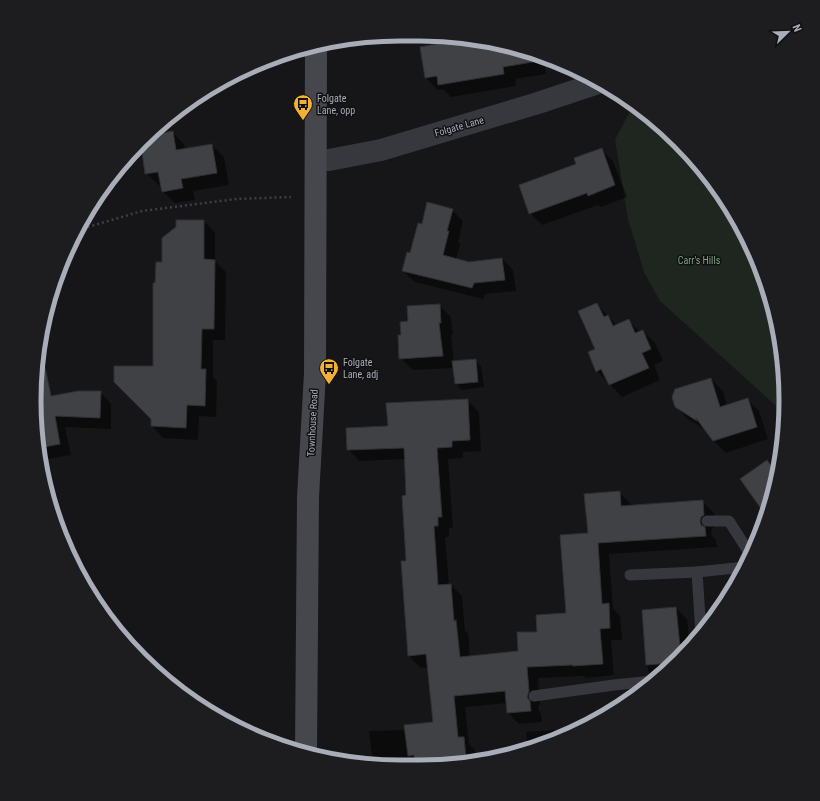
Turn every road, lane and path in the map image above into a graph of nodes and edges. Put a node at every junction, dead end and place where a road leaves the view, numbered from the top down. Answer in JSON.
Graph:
{"nodes":[{"id":1,"x":316,"y":51,"type":"edge"},
{"id":2,"x":592,"y":85,"type":"edge"},
{"id":3,"x":316,"y":160,"type":"junction"},
{"id":4,"x":316,"y":196,"type":"junction"},
{"id":5,"x":85,"y":228,"type":"edge"},
{"id":6,"x":707,"y":521,"type":"dead end"},
{"id":7,"x":747,"y":549,"type":"edge"},
{"id":8,"x":738,"y":568,"type":"edge"},
{"id":9,"x":697,"y":572,"type":"junction"},
{"id":10,"x":630,"y":575,"type":"dead end"},
{"id":11,"x":700,"y":625,"type":"edge"},
{"id":12,"x":643,"y":682,"type":"edge"},
{"id":13,"x":534,"y":696,"type":"dead end"},
{"id":14,"x":306,"y":748,"type":"edge"}],
"edges":[{"from":1,"to":3,"type":"street","name":"Townhouse Road"},
{"from":2,"to":3,"type":"street","name":"Folgate Lane"},
{"from":3,"to":4,"type":"street","name":"Townhouse Road"},
{"from":4,"to":5,"type":"path"},
{"from":4,"to":14,"type":"street","name":"Townhouse Road"},
{"from":6,"to":7,"type":"lane"},
{"from":8,"to":9,"type":"lane"},
{"from":9,"to":10,"type":"lane"},
{"from":9,"to":11,"type":"lane"},
{"from":12,"to":13,"type":"lane"}]}
